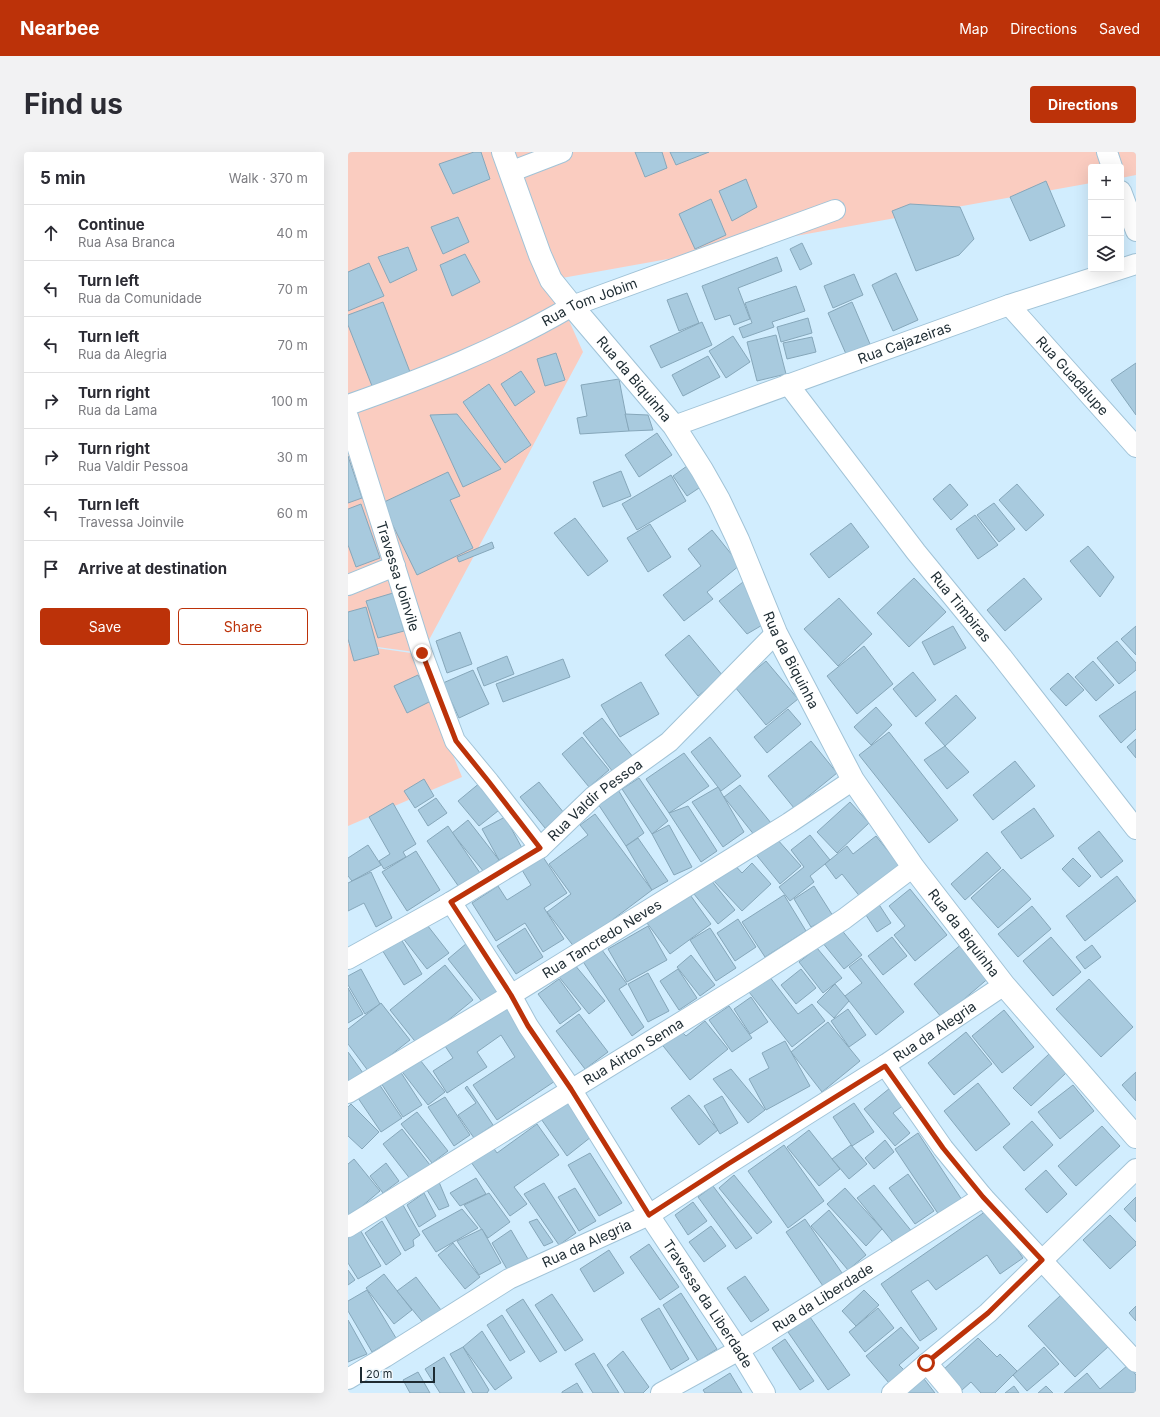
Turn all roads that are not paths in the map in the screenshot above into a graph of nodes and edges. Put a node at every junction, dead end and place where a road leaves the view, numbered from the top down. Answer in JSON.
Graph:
{"nodes":[{"id":1,"x":562,"y":152,"type":"edge"},
{"id":2,"x":1107,"y":152,"type":"edge"},
{"id":3,"x":507,"y":162,"type":"edge"},
{"id":4,"x":1111,"y":164,"type":"edge"},
{"id":5,"x":1124,"y":199,"type":"edge"},
{"id":6,"x":835,"y":210,"type":"dead end"},
{"id":7,"x":1136,"y":231,"type":"edge"},
{"id":8,"x":1136,"y":264,"type":"edge"},
{"id":9,"x":1009,"y":305,"type":"junction"},
{"id":10,"x":572,"y":306,"type":"junction"},
{"id":11,"x":788,"y":384,"type":"junction"},
{"id":12,"x":348,"y":405,"type":"edge"},
{"id":13,"x":348,"y":417,"type":"edge"},
{"id":14,"x":674,"y":426,"type":"junction"},
{"id":15,"x":1136,"y":447,"type":"edge"},
{"id":16,"x":395,"y":566,"type":"junction"},
{"id":17,"x":348,"y":585,"type":"edge"},
{"id":18,"x":776,"y":633,"type":"junction"},
{"id":19,"x":853,"y":780,"type":"junction"},
{"id":20,"x":1136,"y":829,"type":"edge"},
{"id":21,"x":540,"y":848,"type":"junction"},
{"id":22,"x":914,"y":867,"type":"junction"},
{"id":23,"x":451,"y":902,"type":"junction"},
{"id":24,"x":348,"y":959,"type":"edge"},
{"id":25,"x":1004,"y":985,"type":"junction"},
{"id":26,"x":511,"y":995,"type":"junction"},
{"id":27,"x":885,"y":1066,"type":"junction"},
{"id":28,"x":571,"y":1089,"type":"junction"},
{"id":29,"x":348,"y":1093,"type":"edge"},
{"id":30,"x":1136,"y":1137,"type":"edge"},
{"id":31,"x":1136,"y":1169,"type":"edge"},
{"id":32,"x":983,"y":1197,"type":"junction"},
{"id":33,"x":649,"y":1215,"type":"junction"},
{"id":34,"x":348,"y":1227,"type":"edge"},
{"id":35,"x":1042,"y":1260,"type":"junction"},
{"id":36,"x":739,"y":1350,"type":"junction"},
{"id":37,"x":1136,"y":1362,"type":"edge"},
{"id":38,"x":926,"y":1363,"type":"junction"},
{"id":39,"x":348,"y":1379,"type":"edge"},
{"id":40,"x":661,"y":1393,"type":"edge"},
{"id":41,"x":765,"y":1393,"type":"edge"},
{"id":42,"x":892,"y":1393,"type":"edge"},
{"id":43,"x":952,"y":1393,"type":"edge"}],
"edges":[{"from":1,"to":3,"type":"street"},
{"from":2,"to":4,"type":"street"},
{"from":3,"to":10,"type":"street","name":"Rua da Biquinha"},
{"from":5,"to":7,"type":"street"},
{"from":6,"to":10,"type":"street","name":"Rua Tom Jobim"},
{"from":8,"to":9,"type":"street","name":"Rua Cajazeiras"},
{"from":9,"to":11,"type":"street","name":"Rua Cajazeiras"},
{"from":9,"to":15,"type":"street","name":"Rua Guadalupe"},
{"from":10,"to":12,"type":"street","name":"Rua Tom Jobim"},
{"from":10,"to":14,"type":"street","name":"Rua da Biquinha"},
{"from":11,"to":14,"type":"street","name":"Rua Cajazeiras"},
{"from":11,"to":20,"type":"street","name":"Rua Timbiras"},
{"from":13,"to":16,"type":"street","name":"Travessa Joinvile"},
{"from":14,"to":18,"type":"street","name":"Rua da Biquinha"},
{"from":16,"to":17,"type":"street"},
{"from":16,"to":21,"type":"street","name":"Travessa Joinvile"},
{"from":18,"to":19,"type":"street","name":"Rua da Biquinha"},
{"from":18,"to":21,"type":"street","name":"Rua Valdir Pessoa"},
{"from":19,"to":22,"type":"street","name":"Rua da Biquinha"},
{"from":19,"to":26,"type":"street","name":"Rua Tancredo Neves"},
{"from":21,"to":23,"type":"street","name":"Rua Valdir Pessoa"},
{"from":22,"to":25,"type":"street","name":"Rua da Biquinha"},
{"from":22,"to":28,"type":"street","name":"Rua Airton Senna"},
{"from":23,"to":24,"type":"street","name":"Rua Valdir Pessoa"},
{"from":23,"to":26,"type":"street","name":"Travessa da Liberdade"},
{"from":25,"to":27,"type":"street","name":"Rua da Alegria"},
{"from":25,"to":30,"type":"street","name":"Rua da Biquinha"},
{"from":26,"to":28,"type":"street","name":"Travessa da Liberdade"},
{"from":26,"to":29,"type":"street","name":"Rua Tancredo Neves"},
{"from":27,"to":32,"type":"street"},
{"from":27,"to":33,"type":"street","name":"Rua da Alegria"},
{"from":28,"to":33,"type":"street","name":"Travessa da Liberdade"},
{"from":28,"to":34,"type":"street","name":"Rua Airton Senna"},
{"from":31,"to":35,"type":"street"},
{"from":32,"to":35,"type":"street"},
{"from":32,"to":36,"type":"street","name":"Rua da Liberdade"},
{"from":33,"to":36,"type":"street","name":"Travessa da Liberdade"},
{"from":33,"to":39,"type":"street","name":"Rua da Alegria"},
{"from":35,"to":37,"type":"street"},
{"from":35,"to":38,"type":"street"},
{"from":36,"to":40,"type":"street","name":"Rua da Liberdade"},
{"from":36,"to":41,"type":"street","name":"Travessa da Liberdade"},
{"from":38,"to":42,"type":"street"},
{"from":38,"to":43,"type":"street"}]}
